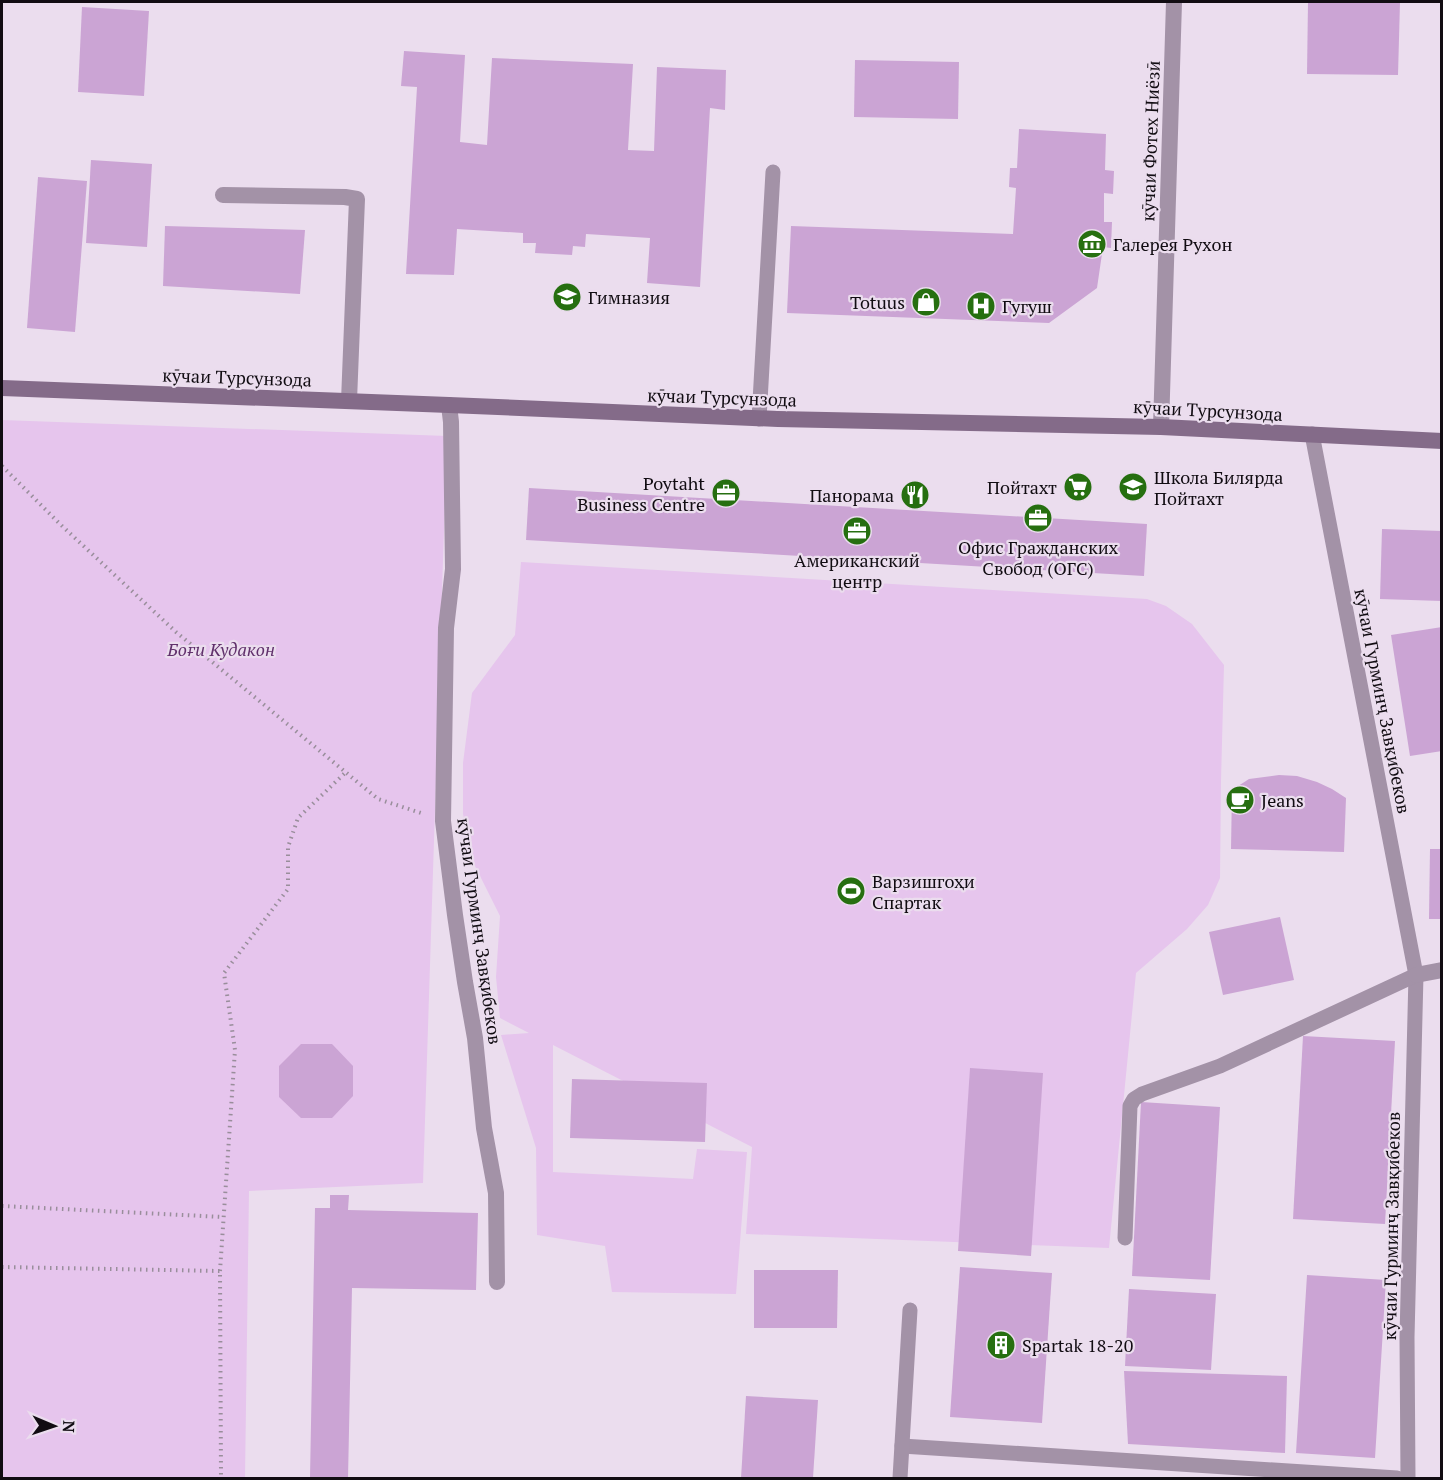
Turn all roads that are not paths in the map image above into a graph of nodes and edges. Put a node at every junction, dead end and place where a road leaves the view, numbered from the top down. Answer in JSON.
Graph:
{"nodes":[{"id":1,"x":1174,"y":2,"type":"edge"},
{"id":2,"x":773,"y":172,"type":"dead end"},
{"id":3,"x":223,"y":195,"type":"dead end"},
{"id":4,"x":2,"y":388,"type":"edge"},
{"id":5,"x":349,"y":401,"type":"junction"},
{"id":6,"x":449,"y":405,"type":"junction"},
{"id":7,"x":759,"y":419,"type":"junction"},
{"id":8,"x":1161,"y":427,"type":"junction"},
{"id":9,"x":1312,"y":434,"type":"junction"},
{"id":10,"x":1442,"y":441,"type":"edge"},
{"id":11,"x":1442,"y":970,"type":"edge"},
{"id":12,"x":1416,"y":975,"type":"junction"},
{"id":13,"x":1125,"y":1238,"type":"dead end"},
{"id":14,"x":497,"y":1282,"type":"dead end"},
{"id":15,"x":910,"y":1310,"type":"dead end"},
{"id":16,"x":902,"y":1446,"type":"junction"},
{"id":17,"x":900,"y":1479,"type":"edge"},
{"id":18,"x":1397,"y":1479,"type":"edge"},
{"id":19,"x":1408,"y":1479,"type":"edge"}],
"edges":[{"from":1,"to":8,"type":"street","name":"кӯчаи Фотех Ниёзӣ"},
{"from":2,"to":7,"type":"lane"},
{"from":3,"to":5,"type":"street"},
{"from":4,"to":5,"type":"main road","name":"кӯчаи Турсунзода"},
{"from":5,"to":6,"type":"main road","name":"кӯчаи Турсунзода"},
{"from":6,"to":7,"type":"main road","name":"кӯчаи Турсунзода"},
{"from":6,"to":14,"type":"street","name":"кӯчаи Гурминҷ Завқибеков"},
{"from":7,"to":8,"type":"main road","name":"кӯчаи Турсунзода"},
{"from":8,"to":9,"type":"main road","name":"кӯчаи Турсунзода"},
{"from":9,"to":10,"type":"main road","name":"кӯчаи Турсунзода"},
{"from":9,"to":12,"type":"lane","name":"кӯчаи Гурминҷ Завқибеков"},
{"from":11,"to":12,"type":"street"},
{"from":12,"to":13,"type":"lane"},
{"from":12,"to":19,"type":"lane","name":"кӯчаи Гурминҷ Завқибеков"},
{"from":15,"to":16,"type":"lane"},
{"from":16,"to":17,"type":"lane"},
{"from":16,"to":18,"type":"lane"}]}
